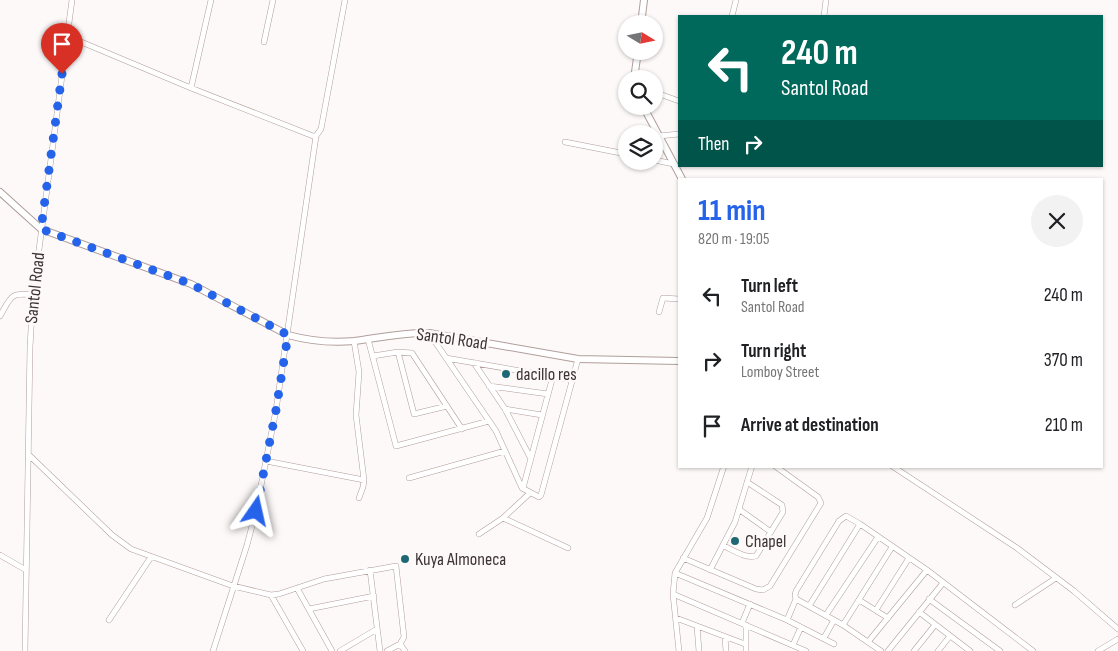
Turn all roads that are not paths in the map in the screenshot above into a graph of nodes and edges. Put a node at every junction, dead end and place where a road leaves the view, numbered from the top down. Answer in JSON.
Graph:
{"nodes":[{"id":1,"x":72,"y":0,"type":"edge"},
{"id":2,"x":211,"y":0,"type":"edge"},
{"id":3,"x":273,"y":0,"type":"edge"},
{"id":4,"x":345,"y":0,"type":"edge"},
{"id":5,"x":644,"y":0,"type":"edge"},
{"id":6,"x":736,"y":0,"type":"edge"},
{"id":7,"x":826,"y":0,"type":"edge"},
{"id":8,"x":642,"y":15,"type":"edge"},
{"id":9,"x":732,"y":15,"type":"edge"},
{"id":10,"x":824,"y":15,"type":"edge"},
{"id":11,"x":67,"y":36,"type":"junction"},
{"id":12,"x":264,"y":42,"type":"dead end"},
{"id":13,"x":191,"y":88,"type":"junction"},
{"id":14,"x":663,"y":95,"type":"edge"},
{"id":15,"x":678,"y":100,"type":"edge"},
{"id":16,"x":678,"y":134,"type":"edge"},
{"id":17,"x":316,"y":136,"type":"junction"},
{"id":18,"x":663,"y":136,"type":"edge"},
{"id":19,"x":565,"y":142,"type":"dead end"},
{"id":20,"x":663,"y":143,"type":"edge"},
{"id":21,"x":618,"y":152,"type":"edge"},
{"id":22,"x":663,"y":162,"type":"edge"},
{"id":23,"x":674,"y":164,"type":"junction"},
{"id":24,"x":681,"y":178,"type":"edge"},
{"id":25,"x":1,"y":195,"type":"edge"},
{"id":26,"x":41,"y":229,"type":"junction"},
{"id":27,"x":33,"y":295,"type":"junction"},
{"id":28,"x":678,"y":299,"type":"edge"},
{"id":29,"x":659,"y":312,"type":"dead end"},
{"id":30,"x":0,"y":316,"type":"edge"},
{"id":31,"x":428,"y":333,"type":"junction"},
{"id":32,"x":288,"y":335,"type":"junction"},
{"id":33,"x":368,"y":338,"type":"junction"},
{"id":34,"x":354,"y":341,"type":"junction"},
{"id":35,"x":398,"y":352,"type":"junction"},
{"id":36,"x":373,"y":356,"type":"junction"},
{"id":37,"x":446,"y":358,"type":"junction"},
{"id":38,"x":578,"y":359,"type":"junction"},
{"id":39,"x":678,"y":361,"type":"edge"},
{"id":40,"x":474,"y":363,"type":"junction"},
{"id":41,"x":553,"y":376,"type":"junction"},
{"id":42,"x":573,"y":380,"type":"junction"},
{"id":43,"x":488,"y":386,"type":"junction"},
{"id":44,"x":548,"y":394,"type":"junction"},
{"id":45,"x":447,"y":406,"type":"junction"},
{"id":46,"x":505,"y":409,"type":"junction"},
{"id":47,"x":542,"y":415,"type":"junction"},
{"id":48,"x":489,"y":421,"type":"junction"},
{"id":49,"x":462,"y":429,"type":"junction"},
{"id":50,"x":506,"y":451,"type":"junction"},
{"id":51,"x":29,"y":455,"type":"junction"},
{"id":52,"x":530,"y":457,"type":"junction"},
{"id":53,"x":266,"y":461,"type":"junction"},
{"id":54,"x":723,"y":468,"type":"edge"},
{"id":55,"x":751,"y":468,"type":"edge"},
{"id":56,"x":778,"y":468,"type":"edge"},
{"id":57,"x":895,"y":468,"type":"edge"},
{"id":58,"x":409,"y":478,"type":"dead end"},
{"id":59,"x":364,"y":480,"type":"junction"},
{"id":60,"x":747,"y":482,"type":"junction"},
{"id":61,"x":522,"y":488,"type":"junction"},
{"id":62,"x":530,"y":493,"type":"junction"},
{"id":63,"x":359,"y":498,"type":"dead end"},
{"id":64,"x":740,"y":510,"type":"junction"},
{"id":65,"x":503,"y":518,"type":"junction"},
{"id":66,"x":860,"y":524,"type":"junction"},
{"id":67,"x":771,"y":532,"type":"junction"},
{"id":68,"x":478,"y":534,"type":"dead end"},
{"id":69,"x":878,"y":536,"type":"junction"},
{"id":70,"x":724,"y":546,"type":"junction"},
{"id":71,"x":892,"y":547,"type":"junction"},
{"id":72,"x":568,"y":548,"type":"dead end"},
{"id":73,"x":0,"y":555,"type":"edge"},
{"id":74,"x":151,"y":557,"type":"junction"},
{"id":75,"x":683,"y":558,"type":"junction"},
{"id":76,"x":909,"y":558,"type":"junction"},
{"id":77,"x":26,"y":570,"type":"junction"},
{"id":78,"x":370,"y":570,"type":"junction"},
{"id":79,"x":710,"y":570,"type":"junction"},
{"id":80,"x":927,"y":570,"type":"junction"},
{"id":81,"x":675,"y":573,"type":"junction"},
{"id":82,"x":1056,"y":578,"type":"junction"},
{"id":83,"x":943,"y":583,"type":"junction"},
{"id":84,"x":233,"y":586,"type":"junction"},
{"id":85,"x":297,"y":588,"type":"junction"},
{"id":86,"x":673,"y":594,"type":"junction"},
{"id":87,"x":271,"y":595,"type":"junction"},
{"id":88,"x":374,"y":596,"type":"junction"},
{"id":89,"x":796,"y":599,"type":"junction"},
{"id":90,"x":930,"y":599,"type":"junction"},
{"id":91,"x":859,"y":600,"type":"junction"},
{"id":92,"x":750,"y":604,"type":"junction"},
{"id":93,"x":1015,"y":605,"type":"dead end"},
{"id":94,"x":809,"y":606,"type":"junction"},
{"id":95,"x":309,"y":609,"type":"junction"},
{"id":96,"x":876,"y":610,"type":"junction"},
{"id":97,"x":919,"y":612,"type":"junction"},
{"id":98,"x":826,"y":616,"type":"junction"},
{"id":99,"x":676,"y":618,"type":"junction"},
{"id":100,"x":888,"y":618,"type":"junction"},
{"id":101,"x":109,"y":620,"type":"dead end"},
{"id":102,"x":786,"y":620,"type":"junction"},
{"id":103,"x":834,"y":620,"type":"junction"},
{"id":104,"x":744,"y":624,"type":"junction"},
{"id":105,"x":843,"y":625,"type":"junction"},
{"id":106,"x":935,"y":625,"type":"junction"},
{"id":107,"x":696,"y":626,"type":"junction"},
{"id":108,"x":801,"y":627,"type":"junction"},
{"id":109,"x":377,"y":629,"type":"junction"},
{"id":110,"x":1118,"y":629,"type":"edge"},
{"id":111,"x":950,"y":636,"type":"junction"},
{"id":112,"x":725,"y":637,"type":"junction"},
{"id":113,"x":824,"y":638,"type":"junction"},
{"id":114,"x":1118,"y":639,"type":"edge"},
{"id":115,"x":868,"y":642,"type":"junction"},
{"id":116,"x":400,"y":644,"type":"junction"},
{"id":117,"x":745,"y":644,"type":"junction"},
{"id":118,"x":834,"y":644,"type":"dead end"},
{"id":119,"x":793,"y":645,"type":"junction"},
{"id":120,"x":25,"y":651,"type":"edge"},
{"id":121,"x":214,"y":651,"type":"edge"},
{"id":122,"x":303,"y":651,"type":"edge"},
{"id":123,"x":332,"y":651,"type":"edge"},
{"id":124,"x":340,"y":651,"type":"edge"},
{"id":125,"x":380,"y":651,"type":"edge"},
{"id":126,"x":388,"y":651,"type":"edge"},
{"id":127,"x":405,"y":651,"type":"edge"},
{"id":128,"x":680,"y":651,"type":"edge"},
{"id":129,"x":699,"y":651,"type":"edge"},
{"id":130,"x":726,"y":651,"type":"edge"},
{"id":131,"x":746,"y":651,"type":"edge"},
{"id":132,"x":806,"y":651,"type":"edge"},
{"id":133,"x":881,"y":651,"type":"edge"},
{"id":134,"x":888,"y":651,"type":"edge"},
{"id":135,"x":914,"y":651,"type":"edge"},
{"id":136,"x":938,"y":651,"type":"edge"},
{"id":137,"x":970,"y":651,"type":"edge"},
{"id":138,"x":1000,"y":651,"type":"edge"},
{"id":139,"x":1033,"y":651,"type":"edge"},
{"id":140,"x":1098,"y":651,"type":"edge"}],
"edges":[{"from":1,"to":11,"type":"street"},
{"from":2,"to":13,"type":"street"},
{"from":3,"to":12,"type":"street"},
{"from":4,"to":17,"type":"street"},
{"from":5,"to":8,"type":"street"},
{"from":6,"to":9,"type":"street"},
{"from":7,"to":10,"type":"street"},
{"from":11,"to":13,"type":"street"},
{"from":11,"to":26,"type":"street"},
{"from":13,"to":17,"type":"street"},
{"from":14,"to":15,"type":"street"},
{"from":16,"to":18,"type":"street"},
{"from":17,"to":32,"type":"street"},
{"from":19,"to":21,"type":"street"},
{"from":20,"to":23,"type":"street"},
{"from":22,"to":23,"type":"street"},
{"from":23,"to":24,"type":"street"},
{"from":25,"to":26,"type":"street"},
{"from":26,"to":27,"type":"street","name":"Santol Road"},
{"from":26,"to":32,"type":"street","name":"Santol Road"},
{"from":27,"to":30,"type":"street"},
{"from":27,"to":51,"type":"street","name":"Santol Road"},
{"from":28,"to":29,"type":"street"},
{"from":31,"to":33,"type":"street","name":"Santol Road"},
{"from":31,"to":37,"type":"street"},
{"from":31,"to":38,"type":"street","name":"Santol Road"},
{"from":32,"to":34,"type":"street","name":"Santol Road"},
{"from":32,"to":53,"type":"street"},
{"from":33,"to":34,"type":"street","name":"Santol Road"},
{"from":33,"to":36,"type":"street"},
{"from":34,"to":59,"type":"street"},
{"from":35,"to":36,"type":"street"},
{"from":35,"to":45,"type":"street"},
{"from":35,"to":45,"type":"street"},
{"from":36,"to":49,"type":"street"},
{"from":37,"to":40,"type":"street"},
{"from":37,"to":48,"type":"street"},
{"from":38,"to":39,"type":"street","name":"Santol Road"},
{"from":38,"to":42,"type":"street"},
{"from":40,"to":41,"type":"street"},
{"from":40,"to":43,"type":"street"},
{"from":41,"to":42,"type":"street"},
{"from":41,"to":44,"type":"street"},
{"from":42,"to":62,"type":"street"},
{"from":43,"to":44,"type":"street"},
{"from":43,"to":46,"type":"street"},
{"from":44,"to":47,"type":"street"},
{"from":45,"to":49,"type":"street"},
{"from":46,"to":47,"type":"street"},
{"from":46,"to":52,"type":"street"},
{"from":47,"to":52,"type":"street"},
{"from":48,"to":49,"type":"street"},
{"from":48,"to":50,"type":"street"},
{"from":50,"to":58,"type":"street"},
{"from":50,"to":61,"type":"street"},
{"from":51,"to":74,"type":"street"},
{"from":51,"to":77,"type":"street","name":"Santol Road"},
{"from":52,"to":61,"type":"street"},
{"from":53,"to":59,"type":"street"},
{"from":53,"to":84,"type":"street"},
{"from":54,"to":75,"type":"street"},
{"from":55,"to":60,"type":"street"},
{"from":56,"to":79,"type":"street"},
{"from":57,"to":82,"type":"street"},
{"from":59,"to":63,"type":"street"},
{"from":60,"to":64,"type":"street"},
{"from":60,"to":67,"type":"street"},
{"from":61,"to":62,"type":"street"},
{"from":62,"to":65,"type":"street"},
{"from":64,"to":67,"type":"street"},
{"from":64,"to":70,"type":"street"},
{"from":65,"to":68,"type":"street"},
{"from":65,"to":72,"type":"street"},
{"from":66,"to":69,"type":"street"},
{"from":66,"to":89,"type":"street"},
{"from":66,"to":94,"type":"street"},
{"from":67,"to":70,"type":"street"},
{"from":69,"to":71,"type":"street"},
{"from":69,"to":98,"type":"street"},
{"from":70,"to":79,"type":"street"},
{"from":71,"to":76,"type":"street"},
{"from":71,"to":91,"type":"street"},
{"from":73,"to":77,"type":"street"},
{"from":74,"to":84,"type":"street"},
{"from":74,"to":101,"type":"street"},
{"from":75,"to":79,"type":"street"},
{"from":75,"to":81,"type":"street"},
{"from":76,"to":80,"type":"street"},
{"from":76,"to":96,"type":"street"},
{"from":77,"to":120,"type":"street","name":"Santol Road"},
{"from":78,"to":85,"type":"street"},
{"from":78,"to":88,"type":"street"},
{"from":78,"to":116,"type":"street"},
{"from":80,"to":83,"type":"street"},
{"from":80,"to":100,"type":"street"},
{"from":81,"to":86,"type":"street"},
{"from":81,"to":92,"type":"street"},
{"from":82,"to":93,"type":"street"},
{"from":82,"to":110,"type":"street"},
{"from":83,"to":90,"type":"street"},
{"from":83,"to":139,"type":"street"},
{"from":84,"to":87,"type":"street"},
{"from":84,"to":121,"type":"street"},
{"from":85,"to":87,"type":"street"},
{"from":85,"to":95,"type":"street"},
{"from":86,"to":99,"type":"street"},
{"from":86,"to":104,"type":"street"},
{"from":87,"to":122,"type":"street"},
{"from":88,"to":95,"type":"street"},
{"from":88,"to":109,"type":"street"},
{"from":89,"to":94,"type":"street"},
{"from":89,"to":102,"type":"street"},
{"from":90,"to":97,"type":"street"},
{"from":90,"to":138,"type":"street"},
{"from":91,"to":96,"type":"street"},
{"from":91,"to":105,"type":"street"},
{"from":92,"to":102,"type":"street"},
{"from":92,"to":104,"type":"street"},
{"from":94,"to":98,"type":"street"},
{"from":95,"to":123,"type":"street"},
{"from":96,"to":100,"type":"street"},
{"from":97,"to":106,"type":"street"},
{"from":97,"to":134,"type":"street"},
{"from":98,"to":103,"type":"street"},
{"from":99,"to":107,"type":"street"},
{"from":99,"to":128,"type":"street"},
{"from":100,"to":115,"type":"street"},
{"from":102,"to":108,"type":"street"},
{"from":103,"to":105,"type":"street"},
{"from":103,"to":113,"type":"street"},
{"from":104,"to":117,"type":"street"},
{"from":104,"to":119,"type":"street"},
{"from":105,"to":115,"type":"street"},
{"from":106,"to":111,"type":"street"},
{"from":106,"to":135,"type":"street"},
{"from":107,"to":112,"type":"street"},
{"from":107,"to":129,"type":"street"},
{"from":108,"to":113,"type":"street"},
{"from":108,"to":119,"type":"street"},
{"from":109,"to":124,"type":"street"},
{"from":109,"to":125,"type":"street"},
{"from":111,"to":136,"type":"street"},
{"from":111,"to":137,"type":"street"},
{"from":112,"to":117,"type":"street"},
{"from":112,"to":130,"type":"street"},
{"from":113,"to":118,"type":"street"},
{"from":114,"to":140,"type":"street"},
{"from":115,"to":133,"type":"street"},
{"from":116,"to":126,"type":"street"},
{"from":116,"to":127,"type":"street"},
{"from":117,"to":131,"type":"street"},
{"from":119,"to":132,"type":"street"}]}
